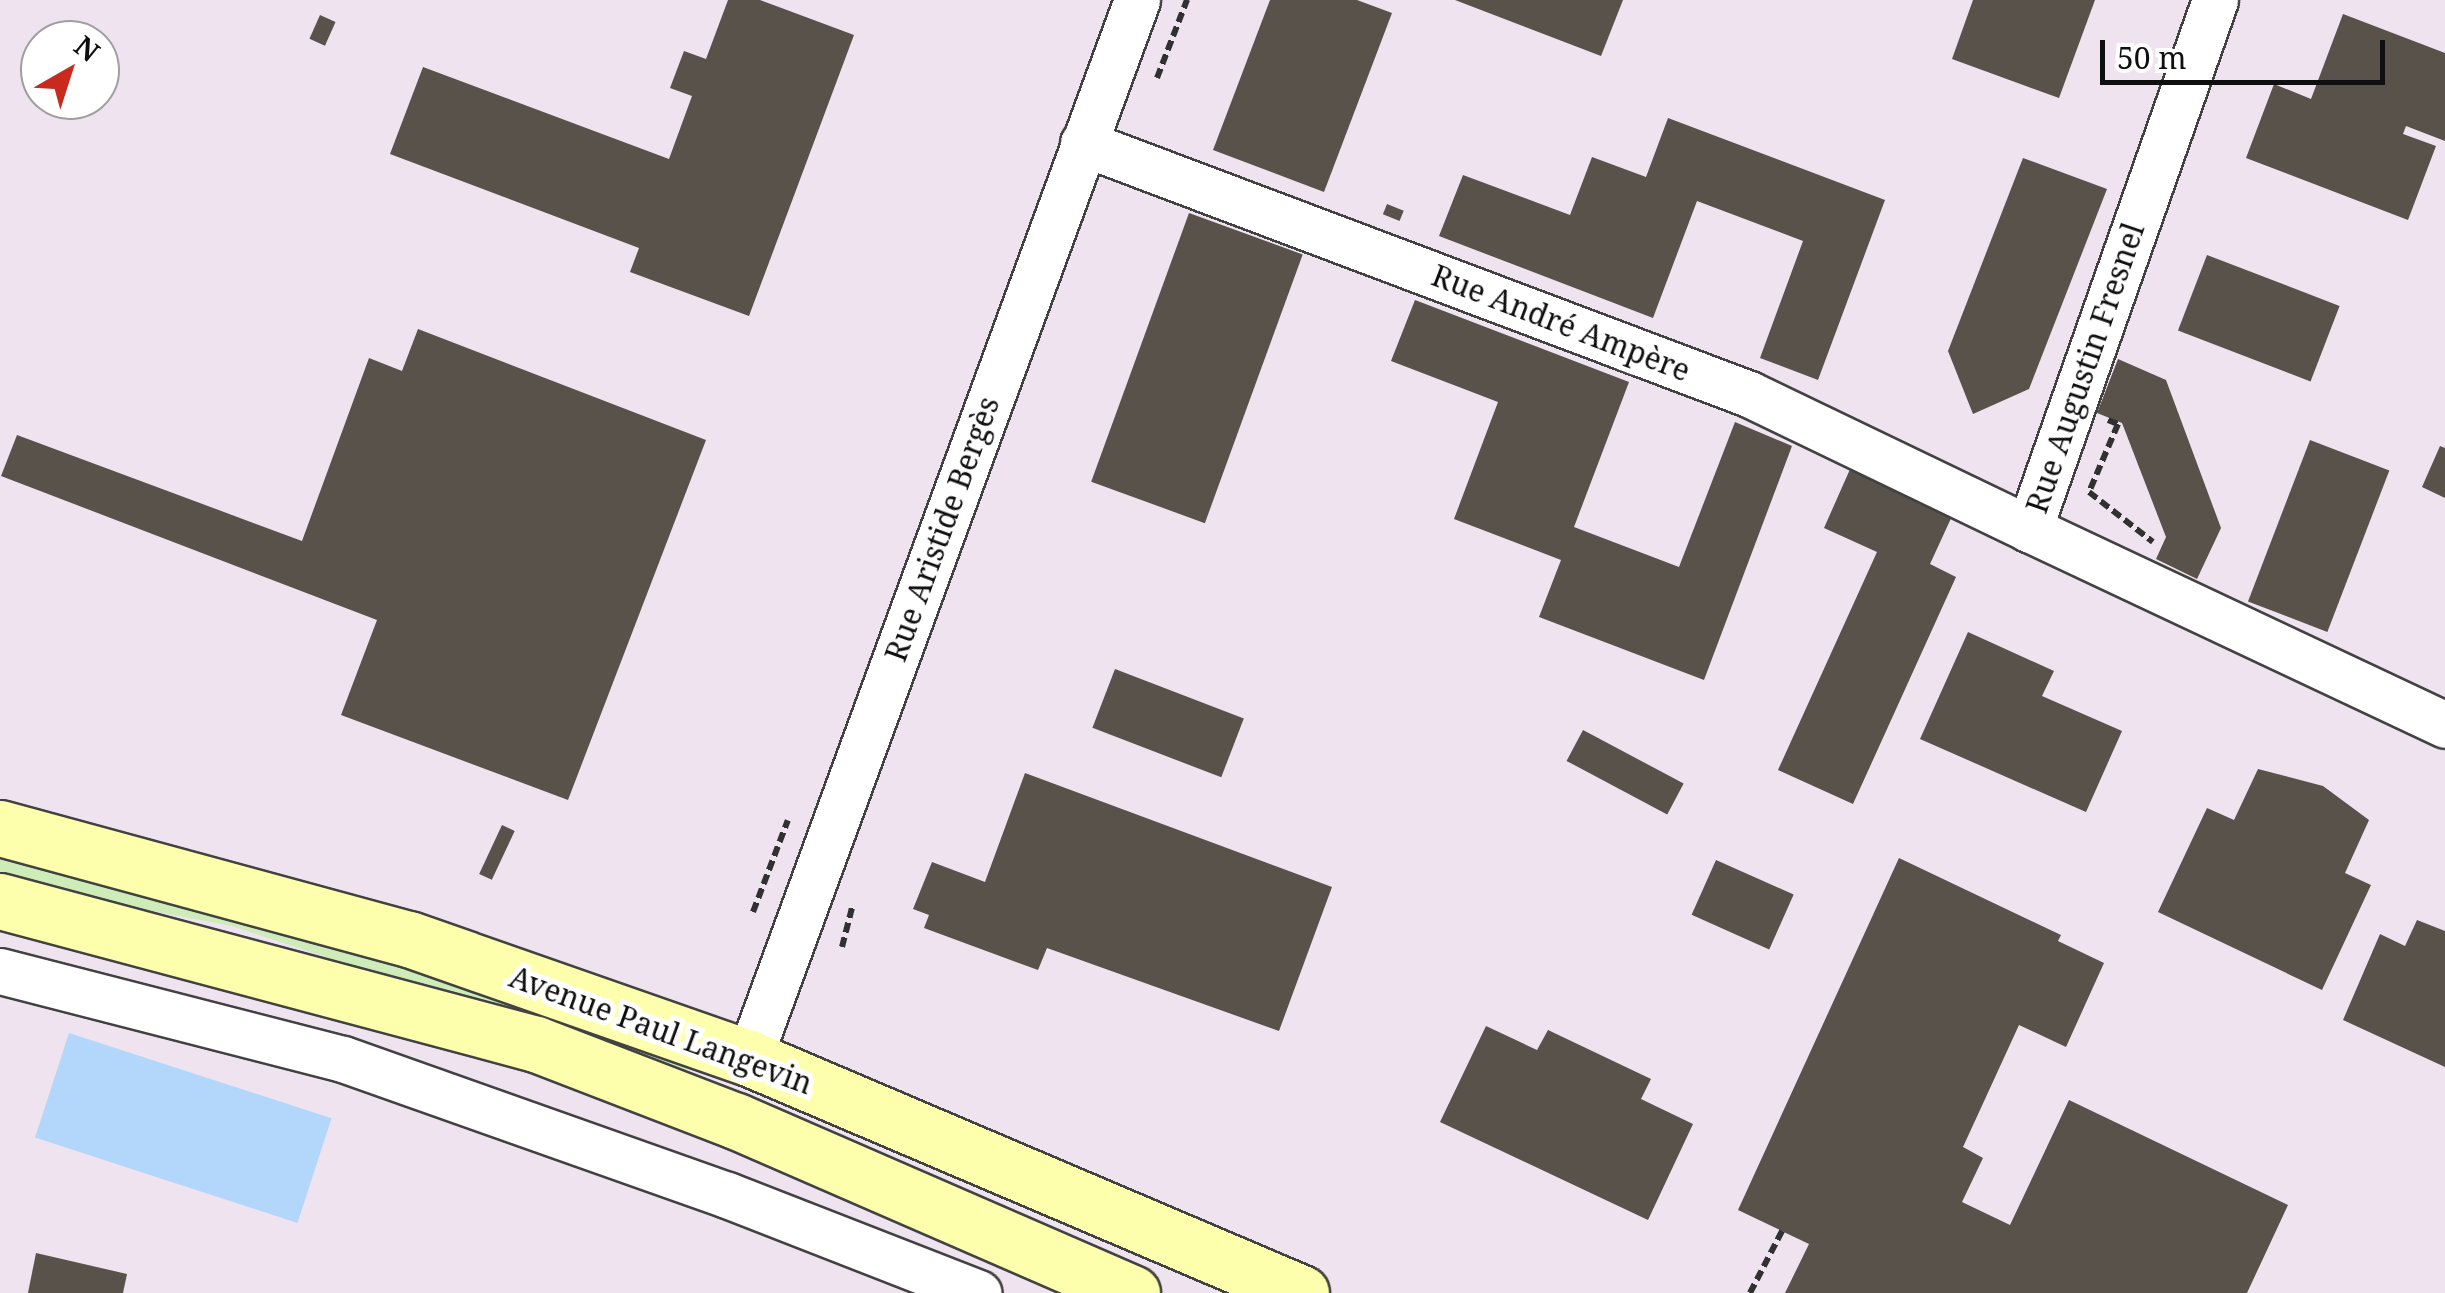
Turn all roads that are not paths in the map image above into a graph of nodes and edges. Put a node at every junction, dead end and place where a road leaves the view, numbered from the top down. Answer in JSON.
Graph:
{"nodes":[{"id":1,"x":1136,"y":0,"type":"edge"},
{"id":2,"x":2215,"y":0,"type":"edge"},
{"id":3,"x":1083,"y":144,"type":"junction"},
{"id":4,"x":2028,"y":529,"type":"junction"},
{"id":5,"x":2445,"y":724,"type":"edge"},
{"id":6,"x":0,"y":828,"type":"edge"},
{"id":7,"x":0,"y":901,"type":"edge"},
{"id":8,"x":0,"y":970,"type":"edge"},
{"id":9,"x":750,"y":1058,"type":"junction"},
{"id":10,"x":979,"y":1293,"type":"edge"},
{"id":11,"x":1132,"y":1293,"type":"edge"},
{"id":12,"x":1301,"y":1293,"type":"edge"}],
"edges":[{"from":1,"to":3,"type":"street","name":"Rue Aristide Bergès"},
{"from":2,"to":4,"type":"street","name":"Rue Augustin Fresnel"},
{"from":3,"to":4,"type":"street","name":"Rue André Ampère"},
{"from":3,"to":9,"type":"street","name":"Rue Aristide Bergès"},
{"from":4,"to":5,"type":"street","name":"Rue Augustin Fresnel"},
{"from":6,"to":9,"type":"main road","name":"Avenue Paul Langevin"},
{"from":7,"to":11,"type":"main road","name":"Avenue Paul Langevin"},
{"from":8,"to":10,"type":"street"},
{"from":9,"to":12,"type":"main road","name":"Avenue Paul Langevin"}]}
